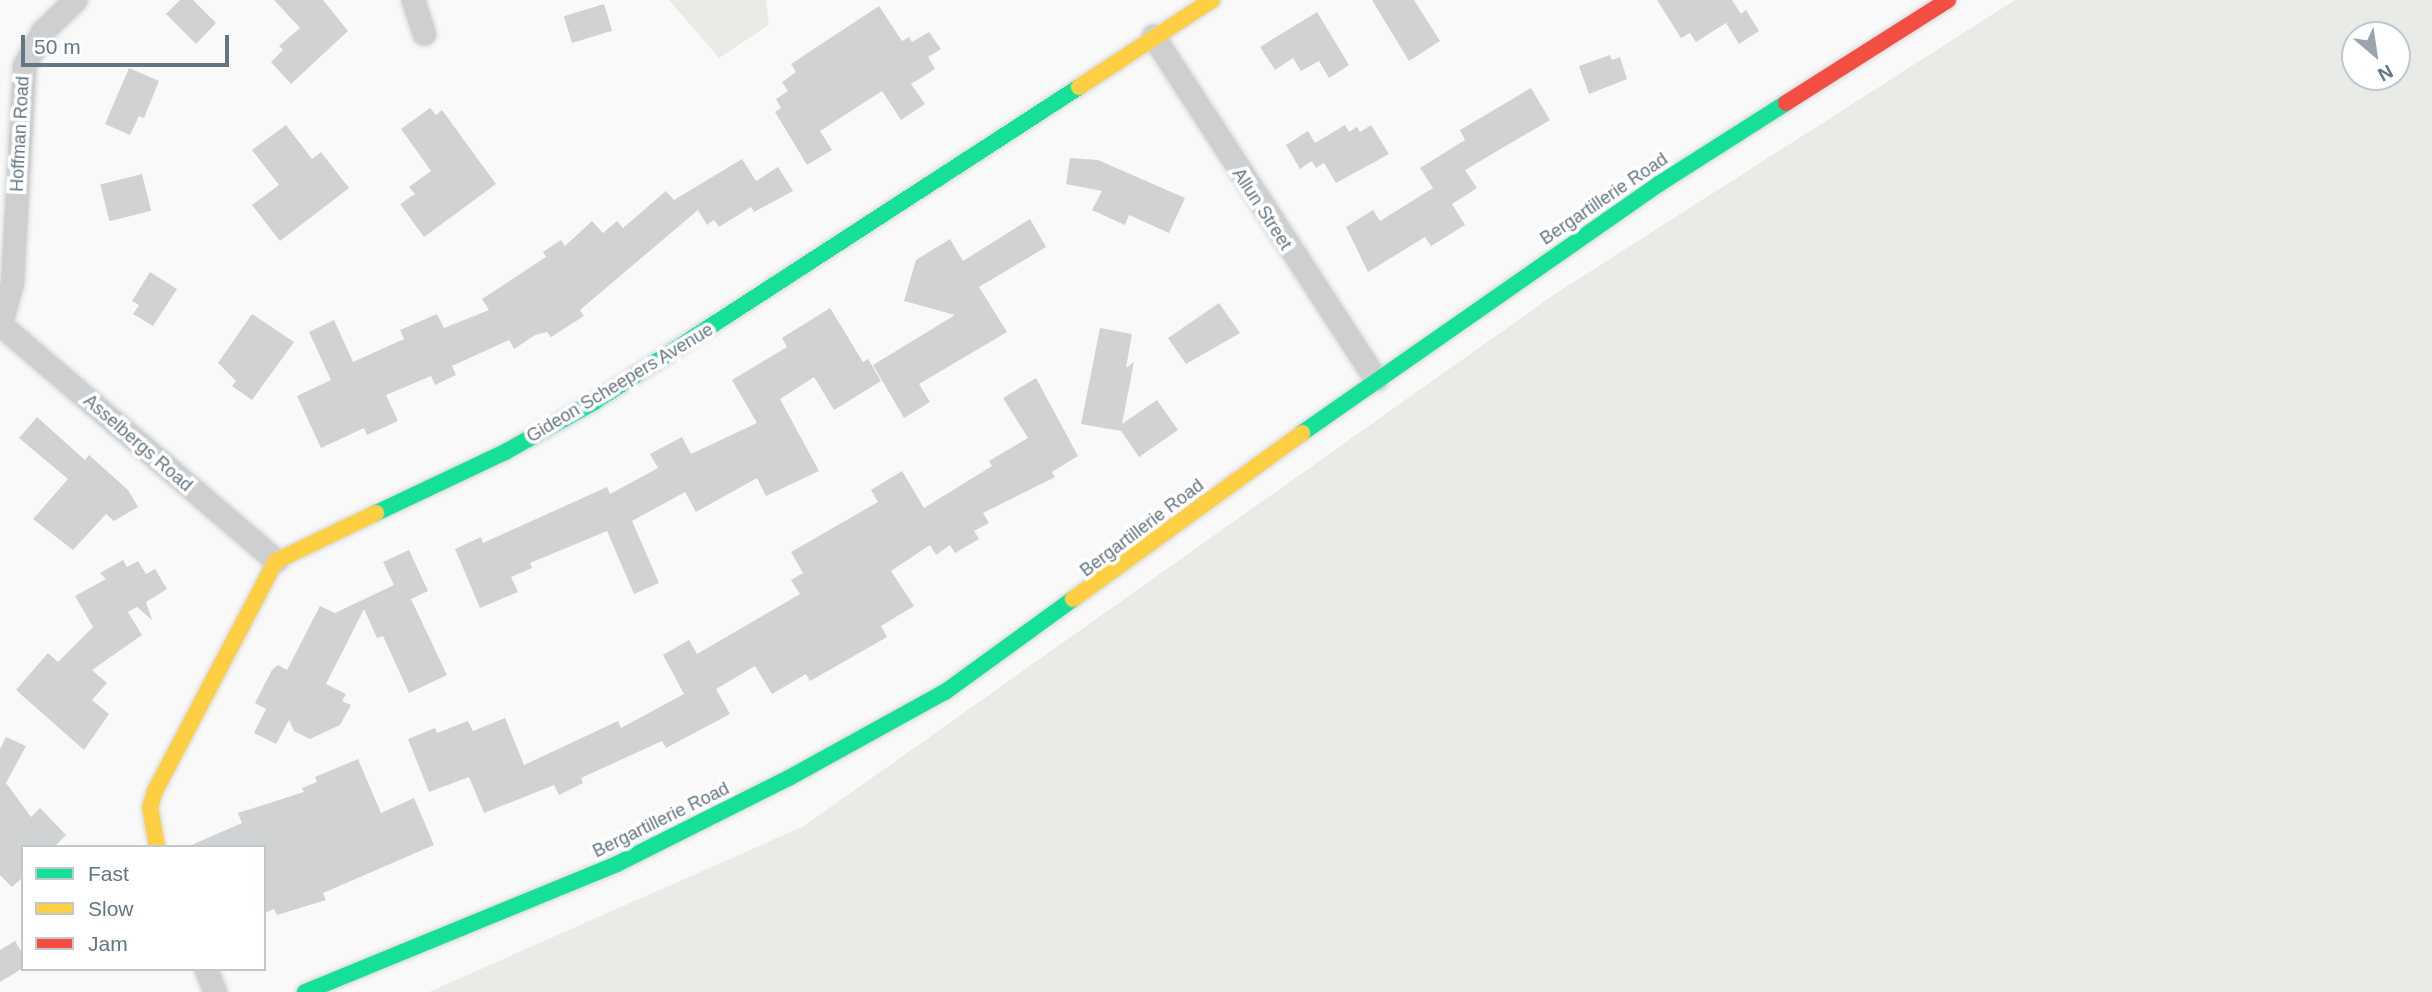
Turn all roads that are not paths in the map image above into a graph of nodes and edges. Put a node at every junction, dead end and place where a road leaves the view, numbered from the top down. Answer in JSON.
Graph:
{"nodes":[{"id":1,"x":75,"y":0,"type":"edge"},
{"id":2,"x":413,"y":0,"type":"edge"},
{"id":3,"x":1212,"y":0,"type":"edge"},
{"id":4,"x":1948,"y":0,"type":"edge"},
{"id":5,"x":424,"y":33,"type":"dead end"},
{"id":6,"x":1153,"y":36,"type":"junction"},
{"id":7,"x":0,"y":326,"type":"edge"},
{"id":8,"x":1376,"y":379,"type":"junction"},
{"id":9,"x":276,"y":561,"type":"junction"},
{"id":10,"x":157,"y":845,"type":"edge"},
{"id":11,"x":207,"y":971,"type":"edge"},
{"id":12,"x":215,"y":992,"type":"edge"},
{"id":13,"x":305,"y":992,"type":"edge"}],
"edges":[{"from":1,"to":7,"type":"street","name":"Hoffman Road"},
{"from":2,"to":5,"type":"street"},
{"from":3,"to":6,"type":"street","name":"Gideon Scheepers Avenue"},
{"from":4,"to":8,"type":"street","name":"Bergartillerie Road"},
{"from":6,"to":8,"type":"street","name":"Allun Street"},
{"from":6,"to":9,"type":"street","name":"Gideon Scheepers Avenue"},
{"from":7,"to":9,"type":"street","name":"Asselbergs Road"},
{"from":8,"to":13,"type":"street","name":"Bergartillerie Road"},
{"from":9,"to":10,"type":"street"},
{"from":11,"to":12,"type":"street"}]}
